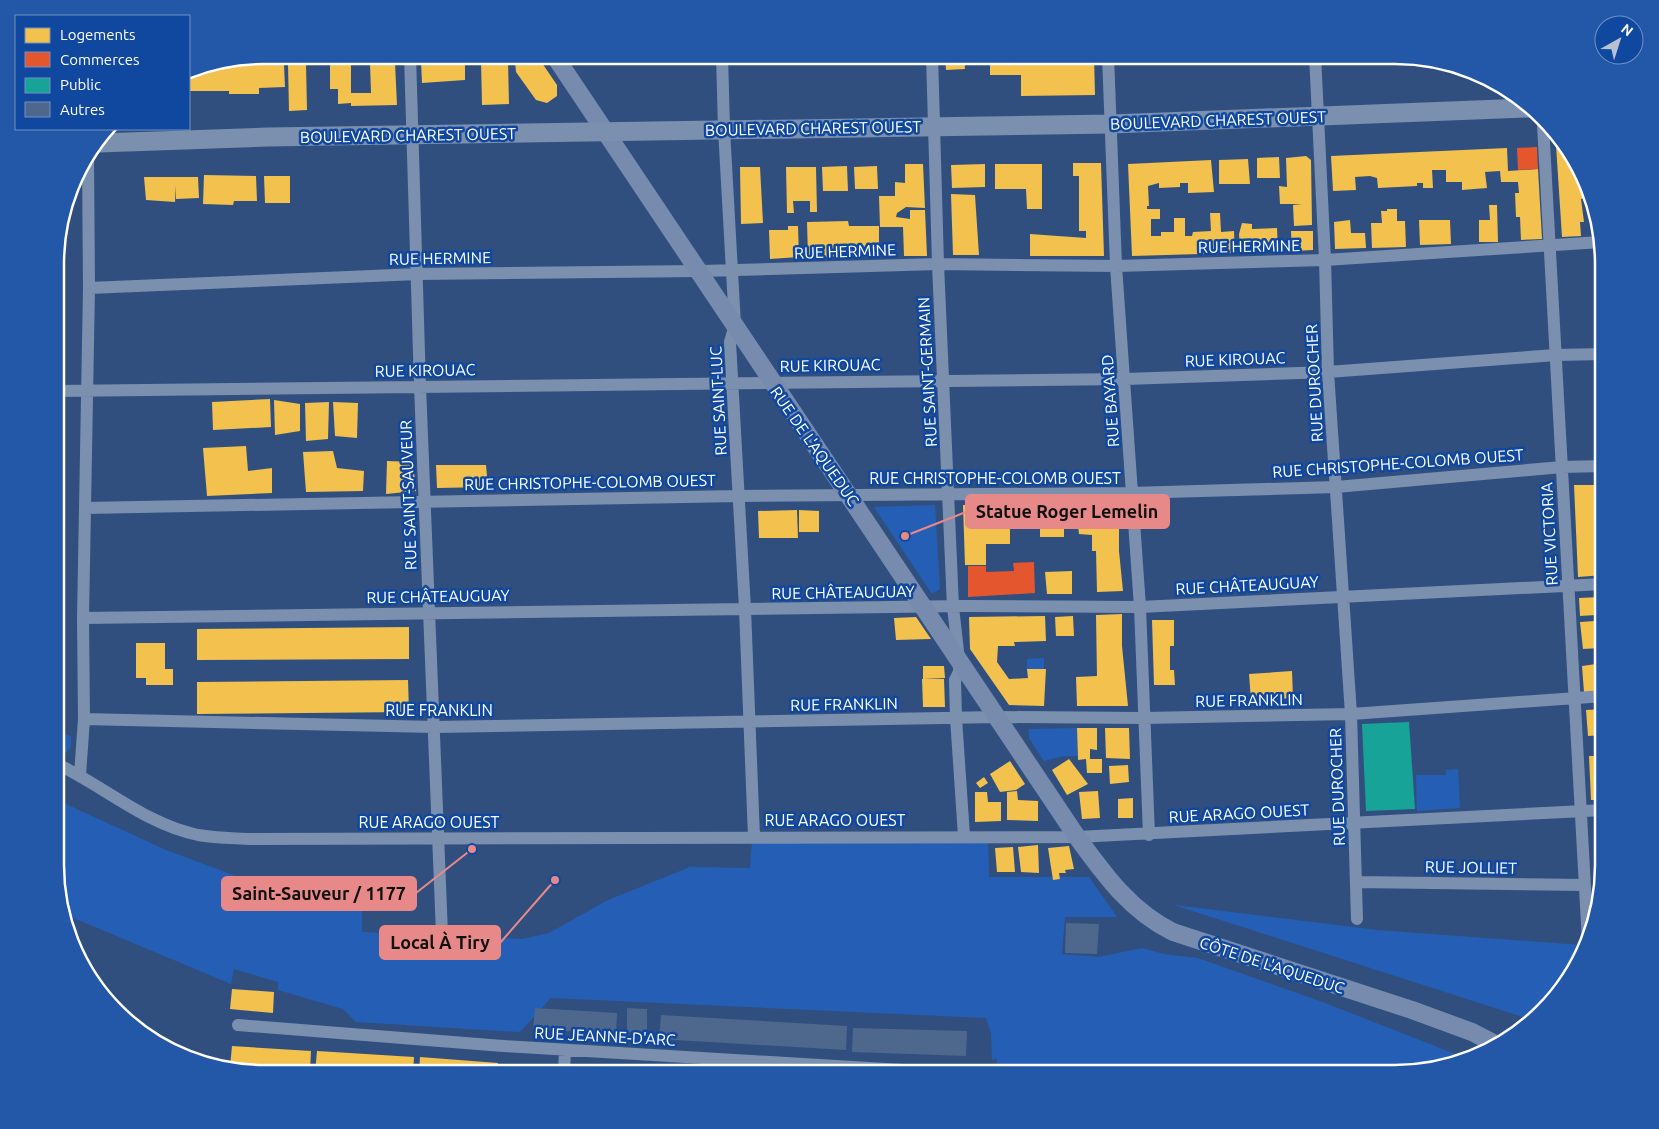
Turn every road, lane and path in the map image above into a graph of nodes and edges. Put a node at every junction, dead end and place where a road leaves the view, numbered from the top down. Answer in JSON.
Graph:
{"nodes":[{"id":1,"x":408,"y":64,"type":"edge"},
{"id":2,"x":560,"y":64,"type":"edge"},
{"id":3,"x":722,"y":64,"type":"edge"},
{"id":4,"x":932,"y":64,"type":"edge"},
{"id":5,"x":1108,"y":64,"type":"edge"},
{"id":6,"x":1315,"y":64,"type":"edge"},
{"id":7,"x":1521,"y":108,"type":"edge"},
{"id":8,"x":1318,"y":118,"type":"junction"},
{"id":9,"x":1111,"y":124,"type":"junction"},
{"id":10,"x":935,"y":127,"type":"junction"},
{"id":11,"x":724,"y":129,"type":"junction"},
{"id":12,"x":1543,"y":129,"type":"edge"},
{"id":13,"x":606,"y":131,"type":"junction"},
{"id":14,"x":412,"y":135,"type":"junction"},
{"id":15,"x":104,"y":143,"type":"edge"},
{"id":16,"x":88,"y":169,"type":"edge"},
{"id":17,"x":1594,"y":242,"type":"edge"},
{"id":18,"x":1550,"y":244,"type":"junction"},
{"id":19,"x":1325,"y":260,"type":"junction"},
{"id":20,"x":938,"y":264,"type":"junction"},
{"id":21,"x":1116,"y":266,"type":"junction"},
{"id":22,"x":731,"y":270,"type":"junction"},
{"id":23,"x":701,"y":271,"type":"junction"},
{"id":24,"x":418,"y":274,"type":"junction"},
{"id":25,"x":89,"y":288,"type":"junction"},
{"id":26,"x":735,"y":325,"type":"junction"},
{"id":27,"x":1595,"y":354,"type":"edge"},
{"id":28,"x":1556,"y":355,"type":"junction"},
{"id":29,"x":1328,"y":372,"type":"junction"},
{"id":30,"x":945,"y":379,"type":"junction"},
{"id":31,"x":1125,"y":379,"type":"junction"},
{"id":32,"x":771,"y":382,"type":"junction"},
{"id":33,"x":733,"y":383,"type":"junction"},
{"id":34,"x":420,"y":386,"type":"junction"},
{"id":35,"x":64,"y":391,"type":"edge"},
{"id":36,"x":86,"y":391,"type":"junction"},
{"id":37,"x":1595,"y":466,"type":"edge"},
{"id":38,"x":1562,"y":467,"type":"junction"},
{"id":39,"x":1336,"y":487,"type":"junction"},
{"id":40,"x":1132,"y":493,"type":"junction"},
{"id":41,"x":950,"y":494,"type":"junction"},
{"id":42,"x":850,"y":495,"type":"junction"},
{"id":43,"x":738,"y":496,"type":"junction"},
{"id":44,"x":425,"y":500,"type":"junction"},
{"id":45,"x":86,"y":508,"type":"junction"},
{"id":46,"x":1595,"y":584,"type":"edge"},
{"id":47,"x":1568,"y":585,"type":"junction"},
{"id":48,"x":1344,"y":597,"type":"junction"},
{"id":49,"x":1140,"y":606,"type":"junction"},
{"id":50,"x":924,"y":607,"type":"junction"},
{"id":51,"x":953,"y":607,"type":"junction"},
{"id":52,"x":745,"y":609,"type":"junction"},
{"id":53,"x":429,"y":613,"type":"junction"},
{"id":54,"x":83,"y":618,"type":"junction"},
{"id":55,"x":958,"y":660,"type":"junction"},
{"id":56,"x":1574,"y":696,"type":"junction"},
{"id":57,"x":1595,"y":696,"type":"edge"},
{"id":58,"x":1351,"y":714,"type":"junction"},
{"id":59,"x":998,"y":717,"type":"junction"},
{"id":60,"x":956,"y":718,"type":"junction"},
{"id":61,"x":1143,"y":718,"type":"junction"},
{"id":62,"x":84,"y":719,"type":"junction"},
{"id":63,"x":749,"y":722,"type":"junction"},
{"id":64,"x":435,"y":727,"type":"junction"},
{"id":65,"x":64,"y":767,"type":"edge"},
{"id":66,"x":80,"y":775,"type":"junction"},
{"id":67,"x":1595,"y":810,"type":"edge"},
{"id":68,"x":1581,"y":811,"type":"junction"},
{"id":69,"x":1355,"y":824,"type":"junction"},
{"id":70,"x":1149,"y":834,"type":"junction"},
{"id":71,"x":964,"y":836,"type":"junction"},
{"id":72,"x":754,"y":837,"type":"junction"},
{"id":73,"x":1077,"y":837,"type":"junction"},
{"id":74,"x":438,"y":839,"type":"junction"},
{"id":75,"x":1357,"y":882,"type":"junction"},
{"id":76,"x":1585,"y":885,"type":"junction"},
{"id":77,"x":1357,"y":919,"type":"dead end"},
{"id":78,"x":1587,"y":921,"type":"edge"},
{"id":79,"x":442,"y":934,"type":"dead end"},
{"id":80,"x":238,"y":1025,"type":"dead end"},
{"id":81,"x":1490,"y":1041,"type":"edge"},
{"id":82,"x":565,"y":1050,"type":"junction"},
{"id":83,"x":564,"y":1065,"type":"edge"},
{"id":84,"x":818,"y":1065,"type":"edge"}],
"edges":[{"from":1,"to":14,"type":"street","name":"RUE SAINT-SAUVEUR"},
{"from":2,"to":13,"type":"street","name":"RUE DE L'AQUEDUC"},
{"from":3,"to":11,"type":"street","name":"RUE SAINT-LUC"},
{"from":4,"to":10,"type":"street","name":"RUE SAINT-GERMAIN"},
{"from":5,"to":9,"type":"street","name":"RUE BAYARD"},
{"from":6,"to":8,"type":"street","name":"RUE DUROCHER"},
{"from":7,"to":8,"type":"main road","name":"BOULEVARD CHAREST OUEST"},
{"from":8,"to":9,"type":"main road","name":"BOULEVARD CHAREST OUEST"},
{"from":8,"to":19,"type":"street","name":"RUE DUROCHER"},
{"from":9,"to":10,"type":"main road","name":"BOULEVARD CHAREST OUEST"},
{"from":9,"to":21,"type":"street","name":"RUE BAYARD"},
{"from":10,"to":11,"type":"main road","name":"BOULEVARD CHAREST OUEST"},
{"from":10,"to":20,"type":"street","name":"RUE SAINT-GERMAIN"},
{"from":11,"to":13,"type":"main road","name":"BOULEVARD CHAREST OUEST"},
{"from":11,"to":22,"type":"street","name":"RUE SAINT-LUC"},
{"from":12,"to":18,"type":"street","name":"RUE VICTORIA"},
{"from":13,"to":14,"type":"main road","name":"BOULEVARD CHAREST OUEST"},
{"from":13,"to":23,"type":"street","name":"RUE DE L'AQUEDUC"},
{"from":14,"to":15,"type":"main road","name":"BOULEVARD CHAREST OUEST"},
{"from":14,"to":24,"type":"street","name":"RUE SAINT-SAUVEUR"},
{"from":16,"to":25,"type":"street"},
{"from":17,"to":18,"type":"street","name":"RUE HERMINE"},
{"from":18,"to":19,"type":"street","name":"RUE HERMINE"},
{"from":18,"to":28,"type":"street","name":"RUE VICTORIA"},
{"from":19,"to":21,"type":"street","name":"RUE HERMINE"},
{"from":19,"to":29,"type":"street","name":"RUE DUROCHER"},
{"from":20,"to":21,"type":"street","name":"RUE HERMINE"},
{"from":20,"to":22,"type":"street","name":"RUE HERMINE"},
{"from":20,"to":30,"type":"street","name":"RUE SAINT-GERMAIN"},
{"from":21,"to":31,"type":"street","name":"RUE BAYARD"},
{"from":22,"to":23,"type":"street","name":"RUE HERMINE"},
{"from":22,"to":26,"type":"street","name":"RUE SAINT-LUC"},
{"from":23,"to":24,"type":"street","name":"RUE HERMINE"},
{"from":23,"to":26,"type":"street","name":"RUE DE L'AQUEDUC"},
{"from":24,"to":25,"type":"street","name":"RUE HERMINE"},
{"from":24,"to":34,"type":"street","name":"RUE SAINT-SAUVEUR"},
{"from":25,"to":36,"type":"street"},
{"from":26,"to":32,"type":"street","name":"RUE DE L'AQUEDUC"},
{"from":26,"to":33,"type":"street","name":"RUE SAINT-LUC"},
{"from":27,"to":28,"type":"street","name":"RUE KIROUAC"},
{"from":28,"to":29,"type":"street","name":"RUE KIROUAC"},
{"from":28,"to":38,"type":"street","name":"RUE VICTORIA"},
{"from":29,"to":31,"type":"street","name":"RUE KIROUAC"},
{"from":29,"to":39,"type":"street","name":"RUE DUROCHER"},
{"from":30,"to":31,"type":"street","name":"RUE KIROUAC"},
{"from":30,"to":32,"type":"street","name":"RUE KIROUAC"},
{"from":30,"to":41,"type":"street","name":"RUE SAINT-GERMAIN"},
{"from":31,"to":40,"type":"street","name":"RUE BAYARD"},
{"from":32,"to":33,"type":"street","name":"RUE KIROUAC"},
{"from":32,"to":42,"type":"street","name":"RUE DE L'AQUEDUC"},
{"from":33,"to":34,"type":"street","name":"RUE KIROUAC"},
{"from":33,"to":43,"type":"street","name":"RUE SAINT-LUC"},
{"from":34,"to":36,"type":"street","name":"RUE KIROUAC"},
{"from":34,"to":44,"type":"street","name":"RUE SAINT-SAUVEUR"},
{"from":35,"to":36,"type":"street","name":"RUE KIROUAC"},
{"from":36,"to":45,"type":"street"},
{"from":37,"to":38,"type":"street","name":"RUE CHRISTOPHE-COLOMB OUEST"},
{"from":38,"to":39,"type":"street","name":"RUE CHRISTOPHE-COLOMB OUEST"},
{"from":38,"to":47,"type":"street","name":"RUE VICTORIA"},
{"from":39,"to":40,"type":"street","name":"RUE CHRISTOPHE-COLOMB OUEST"},
{"from":39,"to":48,"type":"street","name":"RUE DUROCHER"},
{"from":40,"to":41,"type":"street","name":"RUE CHRISTOPHE-COLOMB OUEST"},
{"from":40,"to":49,"type":"street","name":"RUE BAYARD"},
{"from":41,"to":42,"type":"street","name":"RUE CHRISTOPHE-COLOMB OUEST"},
{"from":41,"to":51,"type":"street","name":"RUE SAINT-GERMAIN"},
{"from":42,"to":43,"type":"street","name":"RUE CHRISTOPHE-COLOMB OUEST"},
{"from":42,"to":50,"type":"street","name":"RUE DE L'AQUEDUC"},
{"from":43,"to":44,"type":"street","name":"RUE CHRISTOPHE-COLOMB OUEST"},
{"from":43,"to":52,"type":"street","name":"RUE SAINT-LUC"},
{"from":44,"to":45,"type":"street","name":"RUE CHRISTOPHE-COLOMB OUEST"},
{"from":44,"to":53,"type":"street","name":"RUE SAINT-SAUVEUR"},
{"from":45,"to":54,"type":"street"},
{"from":46,"to":47,"type":"street","name":"RUE CHÂTEAUGUAY"},
{"from":47,"to":48,"type":"street","name":"RUE CHÂTEAUGUAY"},
{"from":47,"to":56,"type":"street","name":"RUE VICTORIA"},
{"from":48,"to":49,"type":"street","name":"RUE CHÂTEAUGUAY"},
{"from":48,"to":58,"type":"street","name":"RUE DUROCHER"},
{"from":49,"to":51,"type":"street","name":"RUE CHÂTEAUGUAY"},
{"from":49,"to":61,"type":"street","name":"RUE BAYARD"},
{"from":50,"to":51,"type":"street","name":"RUE CHÂTEAUGUAY"},
{"from":50,"to":52,"type":"street","name":"RUE CHÂTEAUGUAY"},
{"from":50,"to":55,"type":"street","name":"RUE DE L'AQUEDUC"},
{"from":51,"to":55,"type":"street","name":"RUE SAINT-GERMAIN"},
{"from":52,"to":53,"type":"street","name":"RUE CHÂTEAUGUAY"},
{"from":52,"to":63,"type":"street","name":"RUE SAINT-LUC"},
{"from":53,"to":54,"type":"street","name":"RUE CHÂTEAUGUAY"},
{"from":53,"to":64,"type":"street","name":"RUE SAINT-SAUVEUR"},
{"from":54,"to":62,"type":"street"},
{"from":55,"to":59,"type":"street","name":"RUE DE L'AQUEDUC"},
{"from":55,"to":60,"type":"street","name":"RUE SAINT-GERMAIN"},
{"from":56,"to":57,"type":"street","name":"RUE FRANKLIN"},
{"from":56,"to":58,"type":"street","name":"RUE FRANKLIN"},
{"from":56,"to":68,"type":"street","name":"RUE VICTORIA"},
{"from":58,"to":61,"type":"street","name":"RUE FRANKLIN"},
{"from":58,"to":69,"type":"street","name":"RUE DUROCHER"},
{"from":59,"to":60,"type":"street","name":"RUE FRANKLIN"},
{"from":59,"to":61,"type":"street","name":"RUE FRANKLIN"},
{"from":59,"to":73,"type":"street","name":"RUE DE L'AQUEDUC"},
{"from":60,"to":63,"type":"street","name":"RUE FRANKLIN"},
{"from":60,"to":71,"type":"street","name":"RUE SAINT-GERMAIN"},
{"from":61,"to":70,"type":"street","name":"RUE BAYARD"},
{"from":62,"to":64,"type":"street","name":"RUE FRANKLIN"},
{"from":62,"to":66,"type":"street"},
{"from":63,"to":64,"type":"street","name":"RUE FRANKLIN"},
{"from":63,"to":72,"type":"street","name":"RUE SAINT-LUC"},
{"from":64,"to":74,"type":"street","name":"RUE SAINT-SAUVEUR"},
{"from":65,"to":66,"type":"street","name":"RUE ARAGO OUEST"},
{"from":66,"to":74,"type":"street","name":"RUE ARAGO OUEST"},
{"from":67,"to":68,"type":"street","name":"RUE ARAGO OUEST"},
{"from":68,"to":69,"type":"street","name":"RUE ARAGO OUEST"},
{"from":68,"to":76,"type":"street","name":"RUE VICTORIA"},
{"from":69,"to":70,"type":"street","name":"RUE ARAGO OUEST"},
{"from":69,"to":75,"type":"street","name":"RUE DUROCHER"},
{"from":70,"to":73,"type":"street","name":"RUE ARAGO OUEST"},
{"from":71,"to":72,"type":"street","name":"RUE ARAGO OUEST"},
{"from":71,"to":73,"type":"street","name":"RUE ARAGO OUEST"},
{"from":72,"to":74,"type":"street","name":"RUE ARAGO OUEST"},
{"from":73,"to":81,"type":"street","name":"CÔTE DE L'AQUEDUC"},
{"from":74,"to":79,"type":"street","name":"RUE SAINT-SAUVEUR"},
{"from":75,"to":76,"type":"street","name":"RUE JOLLIET"},
{"from":75,"to":77,"type":"street","name":"RUE DUROCHER"},
{"from":76,"to":78,"type":"street","name":"RUE VICTORIA"},
{"from":80,"to":82,"type":"street","name":"RUE JEANNE-D'ARC"},
{"from":82,"to":83,"type":"street"},
{"from":82,"to":84,"type":"street","name":"RUE JEANNE-D'ARC"}]}
